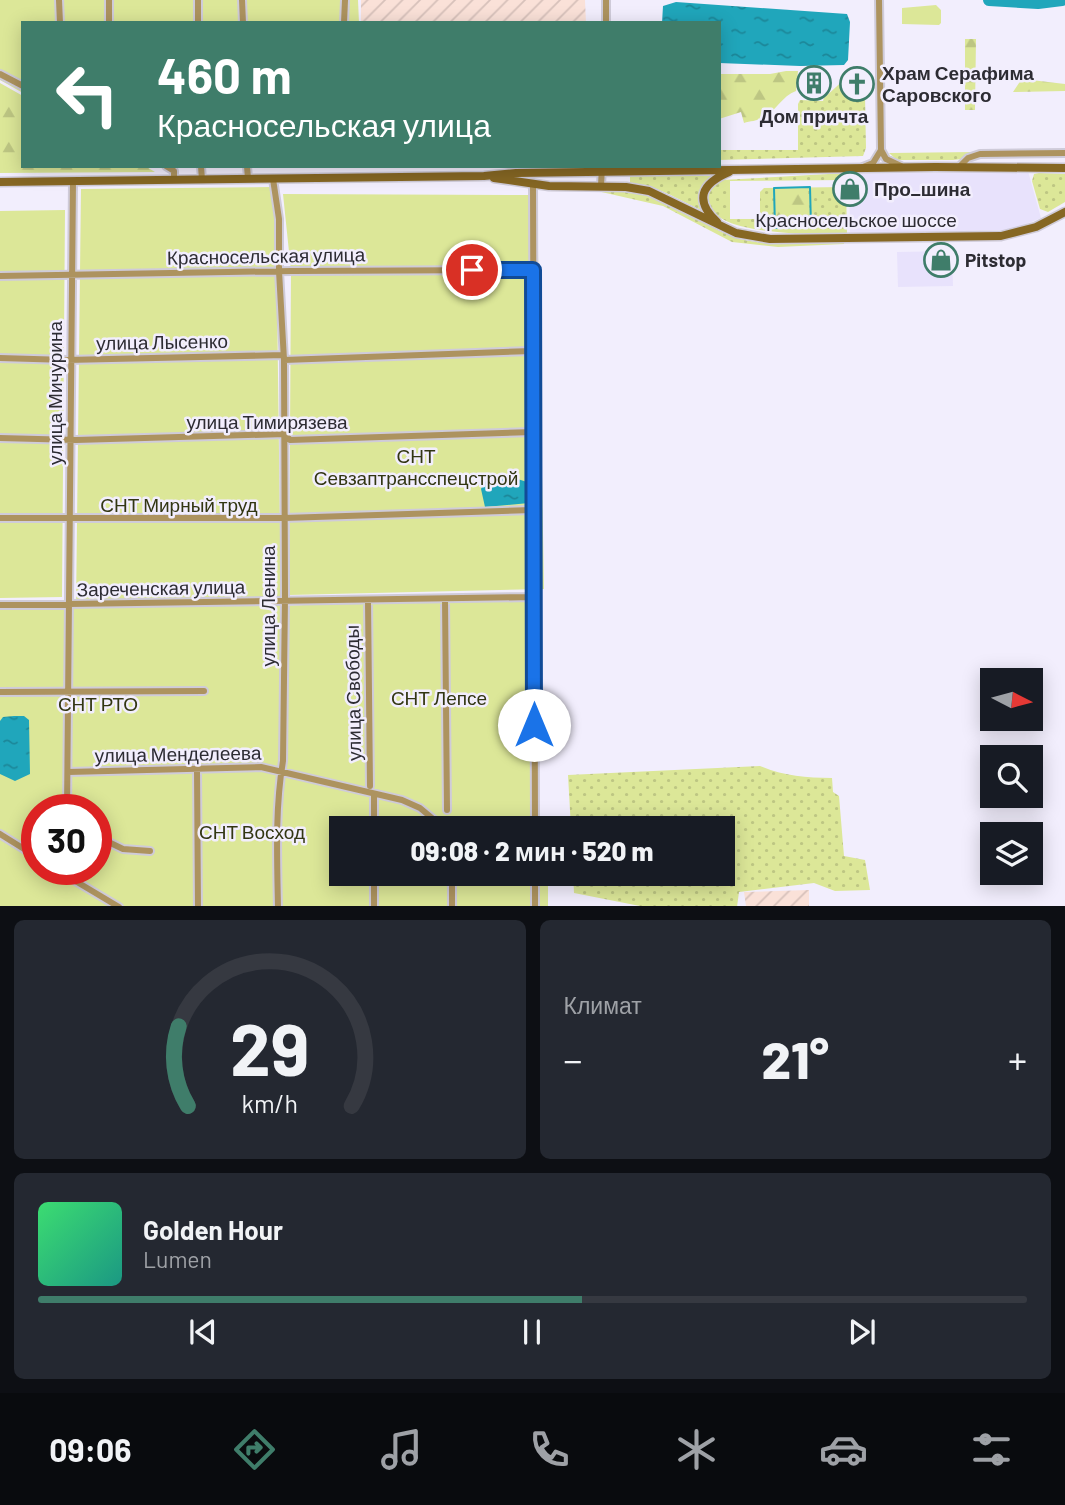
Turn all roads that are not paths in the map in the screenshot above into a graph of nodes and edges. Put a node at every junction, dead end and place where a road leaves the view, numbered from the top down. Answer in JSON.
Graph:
{"nodes":[{"id":1,"x":59,"y":0,"type":"edge"},
{"id":2,"x":109,"y":0,"type":"edge"},
{"id":3,"x":198,"y":0,"type":"edge"},
{"id":4,"x":242,"y":0,"type":"edge"},
{"id":5,"x":345,"y":0,"type":"edge"},
{"id":6,"x":606,"y":0,"type":"edge"},
{"id":7,"x":878,"y":1,"type":"edge"},
{"id":8,"x":60,"y":21,"type":"edge"},
{"id":9,"x":109,"y":21,"type":"edge"},
{"id":10,"x":198,"y":21,"type":"edge"},
{"id":11,"x":243,"y":21,"type":"edge"},
{"id":12,"x":344,"y":21,"type":"edge"},
{"id":13,"x":606,"y":21,"type":"edge"},
{"id":14,"x":0,"y":74,"type":"edge"},
{"id":15,"x":21,"y":85,"type":"edge"},
{"id":16,"x":881,"y":150,"type":"junction"},
{"id":17,"x":1065,"y":153,"type":"edge"},
{"id":18,"x":903,"y":167,"type":"junction"},
{"id":19,"x":959,"y":167,"type":"junction"},
{"id":20,"x":168,"y":168,"type":"edge"},
{"id":21,"x":201,"y":168,"type":"edge"},
{"id":22,"x":247,"y":168,"type":"edge"},
{"id":23,"x":862,"y":168,"type":"junction"},
{"id":24,"x":1065,"y":168,"type":"edge"},
{"id":25,"x":602,"y":169,"type":"edge"},
{"id":26,"x":734,"y":170,"type":"junction"},
{"id":27,"x":174,"y":176,"type":"junction"},
{"id":28,"x":484,"y":176,"type":"junction"},
{"id":29,"x":248,"y":179,"type":"junction"},
{"id":30,"x":273,"y":179,"type":"junction"},
{"id":31,"x":202,"y":180,"type":"junction"},
{"id":32,"x":73,"y":181,"type":"junction"},
{"id":33,"x":0,"y":182,"type":"edge"},
{"id":34,"x":533,"y":184,"type":"junction"},
{"id":35,"x":601,"y":186,"type":"junction"},
{"id":36,"x":1065,"y":212,"type":"edge"},
{"id":37,"x":725,"y":229,"type":"junction"},
{"id":38,"x":533,"y":270,"type":"junction"},
{"id":39,"x":279,"y":271,"type":"junction"},
{"id":40,"x":0,"y":275,"type":"edge"},
{"id":41,"x":72,"y":275,"type":"junction"},
{"id":42,"x":532,"y":351,"type":"junction"},
{"id":43,"x":0,"y":358,"type":"edge"},
{"id":44,"x":283,"y":358,"type":"junction"},
{"id":45,"x":71,"y":360,"type":"junction"},
{"id":46,"x":533,"y":432,"type":"junction"},
{"id":47,"x":285,"y":434,"type":"junction"},
{"id":48,"x":0,"y":438,"type":"edge"},
{"id":49,"x":71,"y":440,"type":"junction"},
{"id":50,"x":532,"y":510,"type":"junction"},
{"id":51,"x":0,"y":518,"type":"edge"},
{"id":52,"x":284,"y":518,"type":"junction"},
{"id":53,"x":69,"y":519,"type":"junction"},
{"id":54,"x":533,"y":597,"type":"junction"},
{"id":55,"x":444,"y":599,"type":"junction"},
{"id":56,"x":368,"y":601,"type":"junction"},
{"id":57,"x":285,"y":602,"type":"junction"},
{"id":58,"x":68,"y":604,"type":"junction"},
{"id":59,"x":0,"y":605,"type":"edge"},
{"id":60,"x":204,"y":691,"type":"dead end"},
{"id":61,"x":0,"y":692,"type":"edge"},
{"id":62,"x":68,"y":692,"type":"junction"},
{"id":63,"x":197,"y":770,"type":"junction"},
{"id":64,"x":281,"y":770,"type":"junction"},
{"id":65,"x":68,"y":772,"type":"junction"},
{"id":66,"x":370,"y":786,"type":"dead end"},
{"id":67,"x":67,"y":794,"type":"edge"},
{"id":68,"x":374,"y":795,"type":"junction"},
{"id":69,"x":447,"y":810,"type":"dead end"},
{"id":70,"x":374,"y":816,"type":"edge"},
{"id":71,"x":430,"y":816,"type":"edge"},
{"id":72,"x":535,"y":816,"type":"edge"},
{"id":73,"x":0,"y":834,"type":"edge"},
{"id":74,"x":112,"y":844,"type":"edge"},
{"id":75,"x":21,"y":847,"type":"edge"},
{"id":76,"x":150,"y":851,"type":"dead end"},
{"id":77,"x":83,"y":885,"type":"edge"},
{"id":78,"x":374,"y":886,"type":"edge"},
{"id":79,"x":452,"y":886,"type":"edge"},
{"id":80,"x":535,"y":886,"type":"edge"},
{"id":81,"x":119,"y":906,"type":"edge"},
{"id":82,"x":198,"y":906,"type":"edge"},
{"id":83,"x":278,"y":906,"type":"edge"},
{"id":84,"x":374,"y":906,"type":"edge"},
{"id":85,"x":452,"y":906,"type":"edge"},
{"id":86,"x":535,"y":906,"type":"edge"}],
"edges":[{"from":1,"to":8,"type":"street"},
{"from":2,"to":9,"type":"street"},
{"from":3,"to":10,"type":"street"},
{"from":4,"to":11,"type":"street"},
{"from":5,"to":12,"type":"street"},
{"from":6,"to":13,"type":"street"},
{"from":7,"to":16,"type":"street"},
{"from":14,"to":15,"type":"street"},
{"from":16,"to":18,"type":"street"},
{"from":16,"to":23,"type":"street"},
{"from":17,"to":19,"type":"street"},
{"from":18,"to":19,"type":"main road","name":"Красносельское шоссе"},
{"from":18,"to":23,"type":"main road","name":"Красносельское шоссе"},
{"from":19,"to":24,"type":"main road","name":"Красносельское шоссе"},
{"from":20,"to":27,"type":"street"},
{"from":21,"to":31,"type":"street"},
{"from":22,"to":29,"type":"street"},
{"from":23,"to":26,"type":"main road","name":"Красносельское шоссе"},
{"from":25,"to":26,"type":"main road","name":"Красносельское шоссе"},
{"from":25,"to":28,"type":"main road","name":"Красносельское шоссе"},
{"from":25,"to":35,"type":"street"},
{"from":26,"to":37,"type":"main road"},
{"from":27,"to":31,"type":"main road","name":"Красносельское шоссе"},
{"from":27,"to":32,"type":"main road","name":"Красносельское шоссе"},
{"from":28,"to":30,"type":"main road","name":"Красносельское шоссе"},
{"from":28,"to":34,"type":"main road","name":"Красносельское шоссе"},
{"from":29,"to":30,"type":"main road","name":"Красносельское шоссе"},
{"from":29,"to":31,"type":"main road","name":"Красносельское шоссе"},
{"from":30,"to":39,"type":"street","name":"улица Ленина"},
{"from":32,"to":33,"type":"main road","name":"Красносельское шоссе"},
{"from":32,"to":41,"type":"street","name":"улица Мичурина"},
{"from":34,"to":35,"type":"main road","name":"Красносельское шоссе"},
{"from":34,"to":38,"type":"street"},
{"from":35,"to":37,"type":"main road","name":"Красносельское шоссе"},
{"from":36,"to":37,"type":"main road","name":"Красносельское шоссе"},
{"from":38,"to":39,"type":"street","name":"Красносельская улица"},
{"from":38,"to":42,"type":"street"},
{"from":39,"to":41,"type":"street","name":"Красносельская улица"},
{"from":39,"to":44,"type":"street","name":"улица Ленина"},
{"from":40,"to":41,"type":"street","name":"Красносельская улица"},
{"from":41,"to":45,"type":"street","name":"улица Мичурина"},
{"from":42,"to":44,"type":"street","name":"улица Лысенко"},
{"from":42,"to":46,"type":"street"},
{"from":43,"to":45,"type":"street","name":"улица Лысенко"},
{"from":44,"to":45,"type":"street","name":"улица Лысенко"},
{"from":44,"to":47,"type":"street","name":"улица Ленина"},
{"from":45,"to":49,"type":"street","name":"улица Мичурина"},
{"from":46,"to":47,"type":"street","name":"улица Тимирязева"},
{"from":46,"to":50,"type":"street"},
{"from":47,"to":49,"type":"street","name":"улица Тимирязева"},
{"from":47,"to":52,"type":"street","name":"улица Ленина"},
{"from":48,"to":49,"type":"street","name":"улица Тимирязева"},
{"from":49,"to":53,"type":"street","name":"улица Мичурина"},
{"from":50,"to":52,"type":"street"},
{"from":50,"to":54,"type":"street"},
{"from":51,"to":53,"type":"street"},
{"from":52,"to":53,"type":"street"},
{"from":52,"to":57,"type":"street","name":"улица Ленина"},
{"from":53,"to":58,"type":"street","name":"улица Мичурина"},
{"from":54,"to":55,"type":"street","name":"Зареченская улица"},
{"from":54,"to":72,"type":"street"},
{"from":55,"to":56,"type":"street","name":"Зареченская улица"},
{"from":55,"to":69,"type":"street"},
{"from":56,"to":57,"type":"street","name":"Зареченская улица"},
{"from":56,"to":66,"type":"street","name":"улица Свободы"},
{"from":57,"to":58,"type":"street","name":"Зареченская улица"},
{"from":57,"to":64,"type":"street","name":"улица Ленина"},
{"from":58,"to":59,"type":"street","name":"Зареченская улица"},
{"from":58,"to":62,"type":"street","name":"улица Мичурина"},
{"from":60,"to":62,"type":"street"},
{"from":61,"to":62,"type":"street"},
{"from":62,"to":65,"type":"street","name":"улица Мичурина"},
{"from":63,"to":64,"type":"street","name":"улица Менделеева"},
{"from":63,"to":65,"type":"street","name":"улица Менделеева"},
{"from":63,"to":82,"type":"street"},
{"from":64,"to":68,"type":"street","name":"улица Менделеева"},
{"from":64,"to":83,"type":"street","name":"улица Ленина"},
{"from":65,"to":67,"type":"street","name":"улица Мичурина"},
{"from":68,"to":70,"type":"street"},
{"from":68,"to":71,"type":"street","name":"улица Менделеева"},
{"from":73,"to":75,"type":"street"},
{"from":74,"to":76,"type":"street"},
{"from":77,"to":81,"type":"street"},
{"from":78,"to":84,"type":"street"},
{"from":79,"to":85,"type":"street"},
{"from":80,"to":86,"type":"street"}]}
